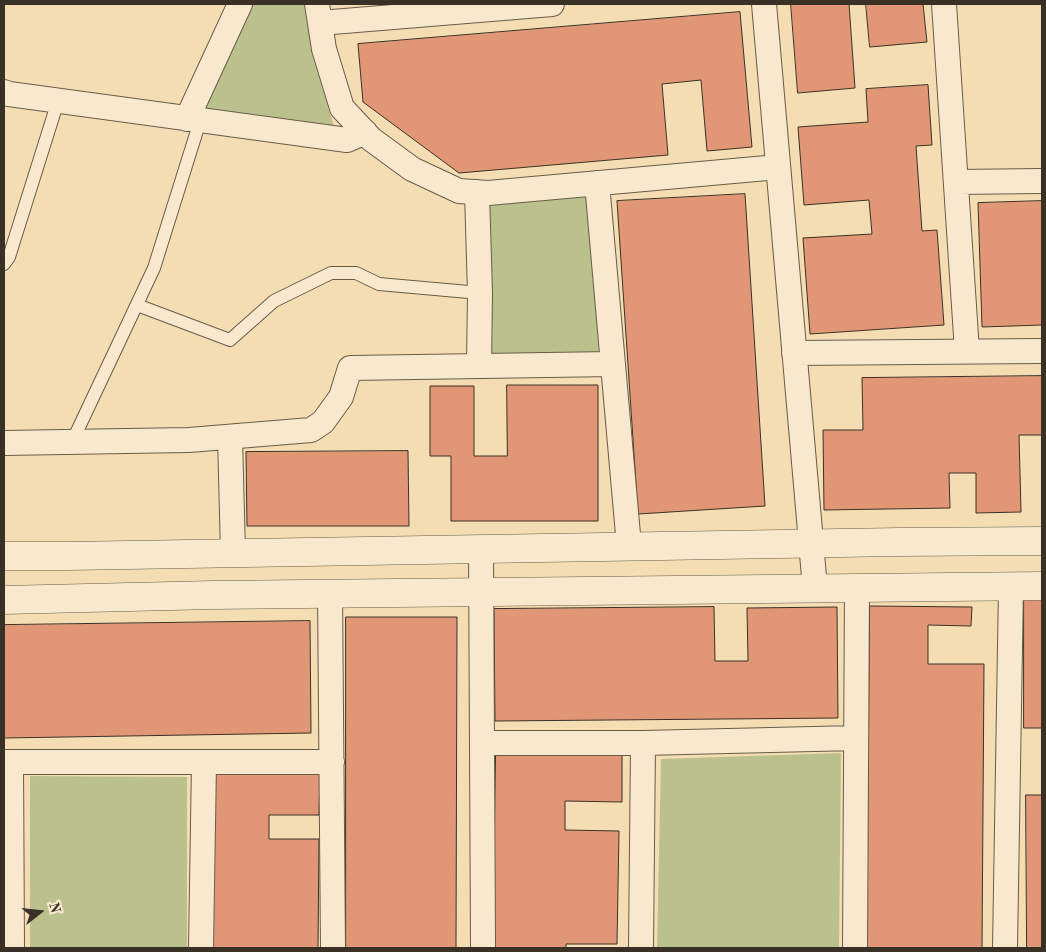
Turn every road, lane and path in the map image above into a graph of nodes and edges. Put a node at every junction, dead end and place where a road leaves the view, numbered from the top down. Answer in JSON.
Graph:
{"nodes":[{"id":1,"x":240,"y":4,"type":"edge"},
{"id":2,"x":552,"y":4,"type":"edge"},
{"id":3,"x":764,"y":4,"type":"edge"},
{"id":4,"x":944,"y":4,"type":"edge"},
{"id":5,"x":318,"y":13,"type":"edge"},
{"id":6,"x":4,"y":92,"type":"edge"},
{"id":7,"x":58,"y":101,"type":"junction"},
{"id":8,"x":194,"y":120,"type":"junction"},
{"id":9,"x":365,"y":132,"type":"junction"},
{"id":10,"x":778,"y":167,"type":"junction"},
{"id":11,"x":1042,"y":181,"type":"edge"},
{"id":12,"x":956,"y":182,"type":"junction"},
{"id":13,"x":597,"y":183,"type":"junction"},
{"id":14,"x":477,"y":192,"type":"junction"},
{"id":15,"x":4,"y":264,"type":"edge"},
{"id":16,"x":480,"y":293,"type":"junction"},
{"id":17,"x":137,"y":305,"type":"junction"},
{"id":18,"x":1042,"y":351,"type":"edge"},
{"id":19,"x":967,"y":352,"type":"junction"},
{"id":20,"x":794,"y":353,"type":"junction"},
{"id":21,"x":613,"y":364,"type":"junction"},
{"id":22,"x":480,"y":366,"type":"junction"},
{"id":23,"x":230,"y":437,"type":"junction"},
{"id":24,"x":72,"y":442,"type":"junction"},
{"id":25,"x":4,"y":443,"type":"edge"},
{"id":26,"x":1042,"y":541,"type":"edge"},
{"id":27,"x":811,"y":543,"type":"junction"},
{"id":28,"x":628,"y":546,"type":"junction"},
{"id":29,"x":480,"y":549,"type":"junction"},
{"id":30,"x":234,"y":553,"type":"junction"},
{"id":31,"x":4,"y":556,"type":"edge"},
{"id":32,"x":1011,"y":586,"type":"junction"},
{"id":33,"x":1042,"y":586,"type":"edge"},
{"id":34,"x":815,"y":588,"type":"junction"},
{"id":35,"x":857,"y":588,"type":"junction"},
{"id":36,"x":480,"y":592,"type":"junction"},
{"id":37,"x":330,"y":593,"type":"junction"},
{"id":38,"x":4,"y":600,"type":"edge"},
{"id":39,"x":856,"y":738,"type":"junction"},
{"id":40,"x":482,"y":743,"type":"junction"},
{"id":41,"x":643,"y":743,"type":"junction"},
{"id":42,"x":8,"y":762,"type":"edge"},
{"id":43,"x":204,"y":762,"type":"junction"},
{"id":44,"x":332,"y":762,"type":"junction"},
{"id":45,"x":12,"y":948,"type":"edge"},
{"id":46,"x":201,"y":948,"type":"edge"},
{"id":47,"x":333,"y":948,"type":"edge"},
{"id":48,"x":483,"y":948,"type":"edge"},
{"id":49,"x":642,"y":948,"type":"edge"},
{"id":50,"x":855,"y":948,"type":"edge"},
{"id":51,"x":1005,"y":948,"type":"edge"}],
"edges":[{"from":1,"to":8,"type":"street"},
{"from":2,"to":5,"type":"street"},
{"from":3,"to":10,"type":"street"},
{"from":4,"to":12,"type":"street"},
{"from":5,"to":9,"type":"street"},
{"from":6,"to":7,"type":"street"},
{"from":7,"to":8,"type":"street"},
{"from":7,"to":15,"type":"lane"},
{"from":8,"to":9,"type":"street"},
{"from":8,"to":17,"type":"lane"},
{"from":9,"to":14,"type":"street"},
{"from":10,"to":13,"type":"street"},
{"from":10,"to":20,"type":"street"},
{"from":11,"to":12,"type":"street"},
{"from":12,"to":19,"type":"street"},
{"from":13,"to":14,"type":"street"},
{"from":13,"to":21,"type":"street"},
{"from":14,"to":16,"type":"street"},
{"from":16,"to":17,"type":"lane"},
{"from":16,"to":22,"type":"street"},
{"from":17,"to":24,"type":"lane"},
{"from":18,"to":19,"type":"street"},
{"from":19,"to":20,"type":"street"},
{"from":20,"to":27,"type":"street"},
{"from":21,"to":22,"type":"street"},
{"from":21,"to":28,"type":"street"},
{"from":22,"to":23,"type":"street"},
{"from":23,"to":24,"type":"street"},
{"from":23,"to":30,"type":"street"},
{"from":24,"to":25,"type":"street"},
{"from":26,"to":27,"type":"street"},
{"from":27,"to":28,"type":"street"},
{"from":27,"to":34,"type":"street"},
{"from":28,"to":29,"type":"street"},
{"from":29,"to":30,"type":"street"},
{"from":29,"to":36,"type":"street"},
{"from":30,"to":31,"type":"street"},
{"from":32,"to":33,"type":"street"},
{"from":32,"to":35,"type":"street"},
{"from":32,"to":51,"type":"street"},
{"from":34,"to":35,"type":"street"},
{"from":34,"to":36,"type":"street"},
{"from":35,"to":39,"type":"street"},
{"from":36,"to":37,"type":"street"},
{"from":36,"to":40,"type":"street"},
{"from":37,"to":38,"type":"street"},
{"from":37,"to":44,"type":"street"},
{"from":39,"to":41,"type":"street"},
{"from":39,"to":50,"type":"street"},
{"from":40,"to":41,"type":"street"},
{"from":40,"to":48,"type":"street"},
{"from":41,"to":49,"type":"street"},
{"from":42,"to":43,"type":"street"},
{"from":42,"to":45,"type":"street"},
{"from":43,"to":44,"type":"street"},
{"from":43,"to":46,"type":"street"},
{"from":44,"to":47,"type":"street"}]}
